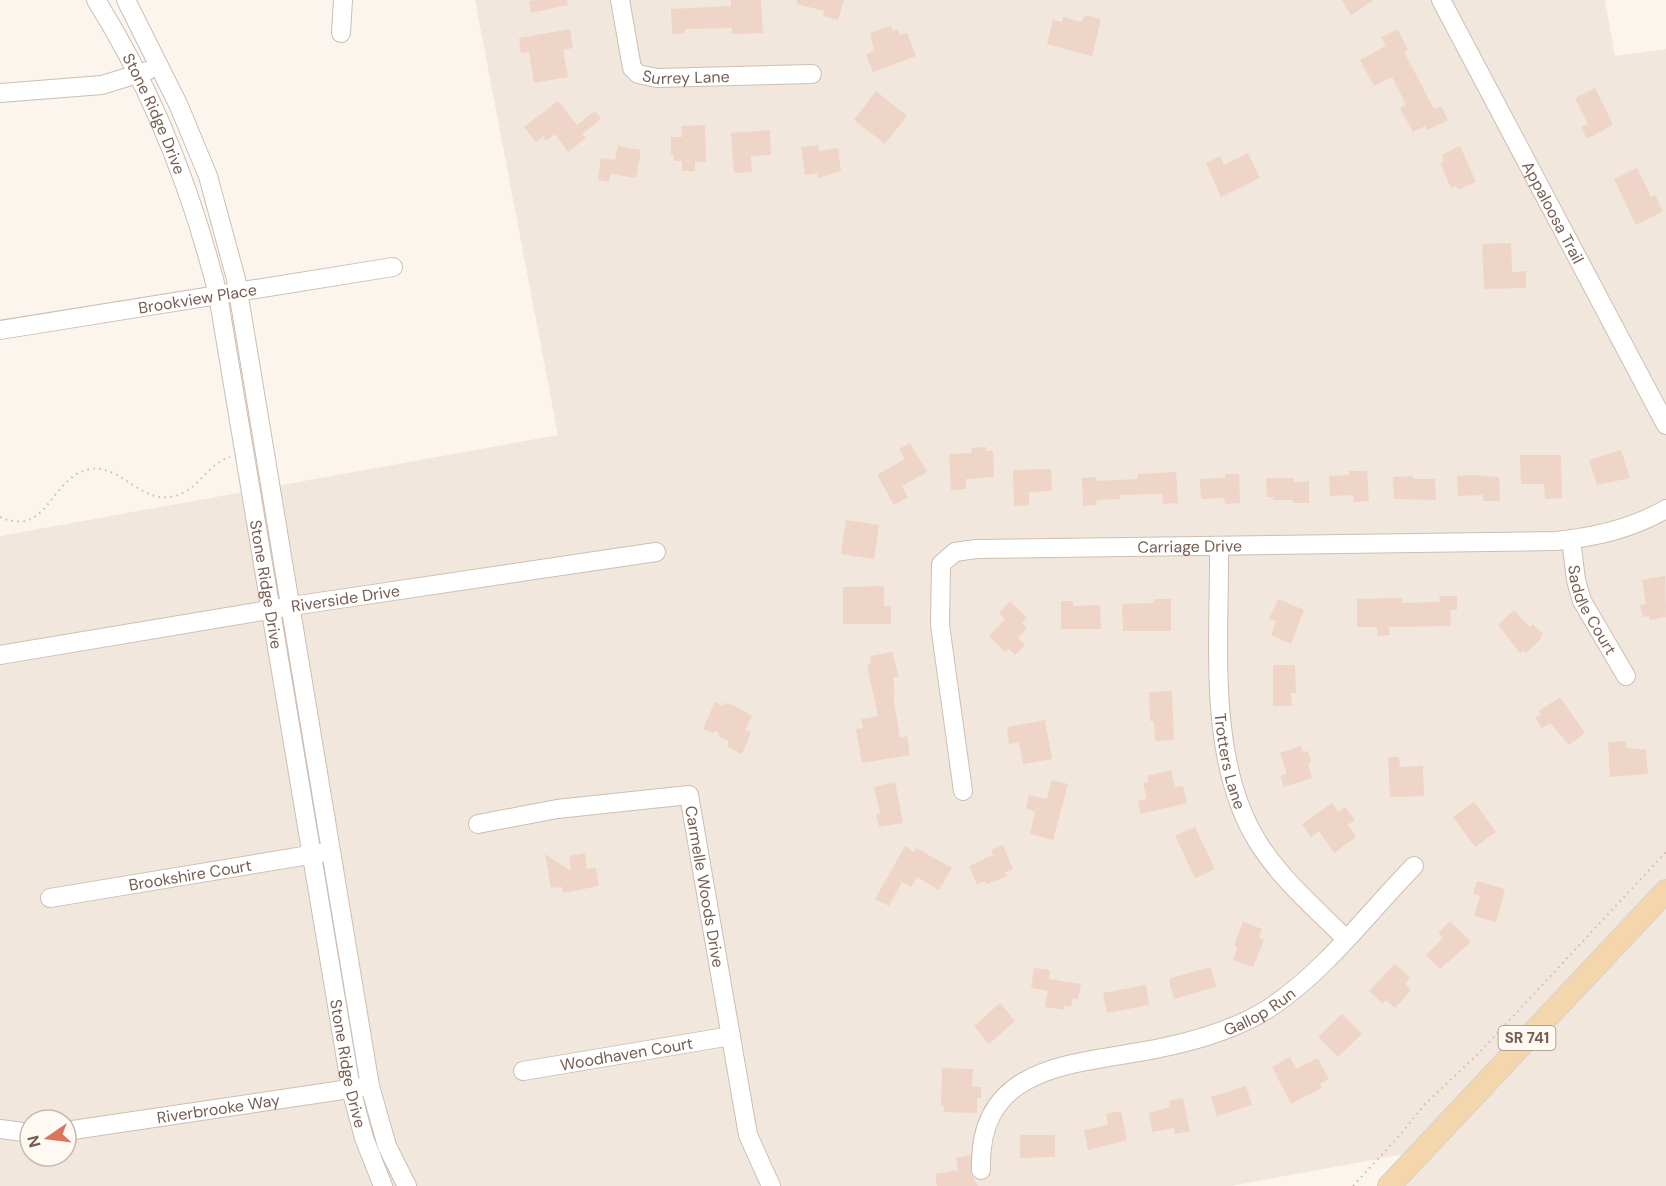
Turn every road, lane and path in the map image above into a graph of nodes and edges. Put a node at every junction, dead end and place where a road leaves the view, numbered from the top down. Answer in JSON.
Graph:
{"nodes":[{"id":1,"x":96,"y":0,"type":"edge"},
{"id":2,"x":126,"y":0,"type":"edge"},
{"id":3,"x":343,"y":0,"type":"edge"},
{"id":4,"x":620,"y":0,"type":"edge"},
{"id":5,"x":1441,"y":0,"type":"edge"},
{"id":6,"x":341,"y":33,"type":"dead end"},
{"id":7,"x":159,"y":65,"type":"junction"},
{"id":8,"x":812,"y":74,"type":"dead end"},
{"id":9,"x":138,"y":76,"type":"junction"},
{"id":10,"x":0,"y":93,"type":"edge"},
{"id":11,"x":393,"y":267,"type":"dead end"},
{"id":12,"x":239,"y":292,"type":"junction"},
{"id":13,"x":218,"y":295,"type":"junction"},
{"id":14,"x":0,"y":330,"type":"edge"},
{"id":15,"x":1666,"y":425,"type":"edge"},
{"id":16,"x":239,"y":455,"type":"dead end"},
{"id":17,"x":1666,"y":509,"type":"edge"},
{"id":18,"x":0,"y":517,"type":"edge"},
{"id":19,"x":1571,"y":539,"type":"junction"},
{"id":20,"x":1219,"y":546,"type":"junction"},
{"id":21,"x":656,"y":552,"type":"dead end"},
{"id":22,"x":292,"y":606,"type":"junction"},
{"id":23,"x":273,"y":610,"type":"junction"},
{"id":24,"x":0,"y":655,"type":"edge"},
{"id":25,"x":1626,"y":676,"type":"dead end"},
{"id":26,"x":963,"y":791,"type":"dead end"},
{"id":27,"x":478,"y":824,"type":"dead end"},
{"id":28,"x":332,"y":850,"type":"junction"},
{"id":29,"x":1666,"y":852,"type":"edge"},
{"id":30,"x":310,"y":855,"type":"junction"},
{"id":31,"x":1414,"y":866,"type":"dead end"},
{"id":32,"x":1666,"y":891,"type":"edge"},
{"id":33,"x":50,"y":898,"type":"dead end"},
{"id":34,"x":1345,"y":938,"type":"junction"},
{"id":35,"x":731,"y":1036,"type":"junction"},
{"id":36,"x":523,"y":1071,"type":"dead end"},
{"id":37,"x":370,"y":1086,"type":"junction"},
{"id":38,"x":351,"y":1089,"type":"junction"},
{"id":39,"x":0,"y":1129,"type":"edge"},
{"id":40,"x":78,"y":1129,"type":"edge"},
{"id":41,"x":18,"y":1131,"type":"edge"},
{"id":42,"x":981,"y":1170,"type":"dead end"},
{"id":43,"x":383,"y":1186,"type":"edge"},
{"id":44,"x":407,"y":1186,"type":"edge"},
{"id":45,"x":771,"y":1186,"type":"edge"},
{"id":46,"x":1353,"y":1186,"type":"edge"},
{"id":47,"x":1389,"y":1186,"type":"edge"}],
"edges":[{"from":1,"to":9,"type":"street","name":"Stone Ridge Drive"},
{"from":2,"to":7,"type":"street","name":"Stone Ridge Drive"},
{"from":3,"to":6,"type":"street"},
{"from":4,"to":8,"type":"street","name":"Surrey Lane"},
{"from":5,"to":15,"type":"street","name":"Appaloosa Trail"},
{"from":7,"to":9,"type":"street"},
{"from":7,"to":12,"type":"street","name":"Stone Ridge Drive"},
{"from":9,"to":10,"type":"street"},
{"from":9,"to":13,"type":"street","name":"Stone Ridge Drive"},
{"from":11,"to":12,"type":"street","name":"Brookview Place"},
{"from":12,"to":13,"type":"street","name":"Brookview Place"},
{"from":12,"to":22,"type":"street","name":"Stone Ridge Drive"},
{"from":13,"to":14,"type":"street","name":"Brookview Place"},
{"from":13,"to":23,"type":"street","name":"Stone Ridge Drive"},
{"from":16,"to":18,"type":"path"},
{"from":17,"to":19,"type":"street","name":"Carriage Drive"},
{"from":19,"to":20,"type":"street","name":"Carriage Drive"},
{"from":19,"to":25,"type":"street","name":"Saddle Court"},
{"from":20,"to":26,"type":"street","name":"Carriage Drive"},
{"from":20,"to":34,"type":"street","name":"Trotters Lane"},
{"from":21,"to":22,"type":"street","name":"Riverside Drive"},
{"from":22,"to":23,"type":"street","name":"Riverside Drive"},
{"from":22,"to":28,"type":"street","name":"Stone Ridge Drive"},
{"from":23,"to":24,"type":"street","name":"Riverside Drive"},
{"from":23,"to":30,"type":"street","name":"Stone Ridge Drive"},
{"from":27,"to":35,"type":"street","name":"Carmelle Woods Drive"},
{"from":28,"to":30,"type":"street","name":"Brookshire Court"},
{"from":28,"to":37,"type":"street","name":"Stone Ridge Drive"},
{"from":29,"to":46,"type":"path"},
{"from":30,"to":33,"type":"street","name":"Brookshire Court"},
{"from":30,"to":38,"type":"street","name":"Stone Ridge Drive"},
{"from":31,"to":34,"type":"street","name":"Gallop Run"},
{"from":32,"to":47,"type":"main road","number":"SR 741"},
{"from":34,"to":42,"type":"street","name":"Gallop Run"},
{"from":35,"to":36,"type":"street","name":"Woodhaven Court"},
{"from":35,"to":45,"type":"street","name":"Carmelle Woods Drive"},
{"from":37,"to":38,"type":"street","name":"Riverbrooke Way"},
{"from":37,"to":44,"type":"street","name":"Stone Ridge Drive"},
{"from":38,"to":40,"type":"street","name":"Riverbrooke Way"},
{"from":38,"to":43,"type":"street","name":"Stone Ridge Drive"},
{"from":39,"to":41,"type":"street"}]}
